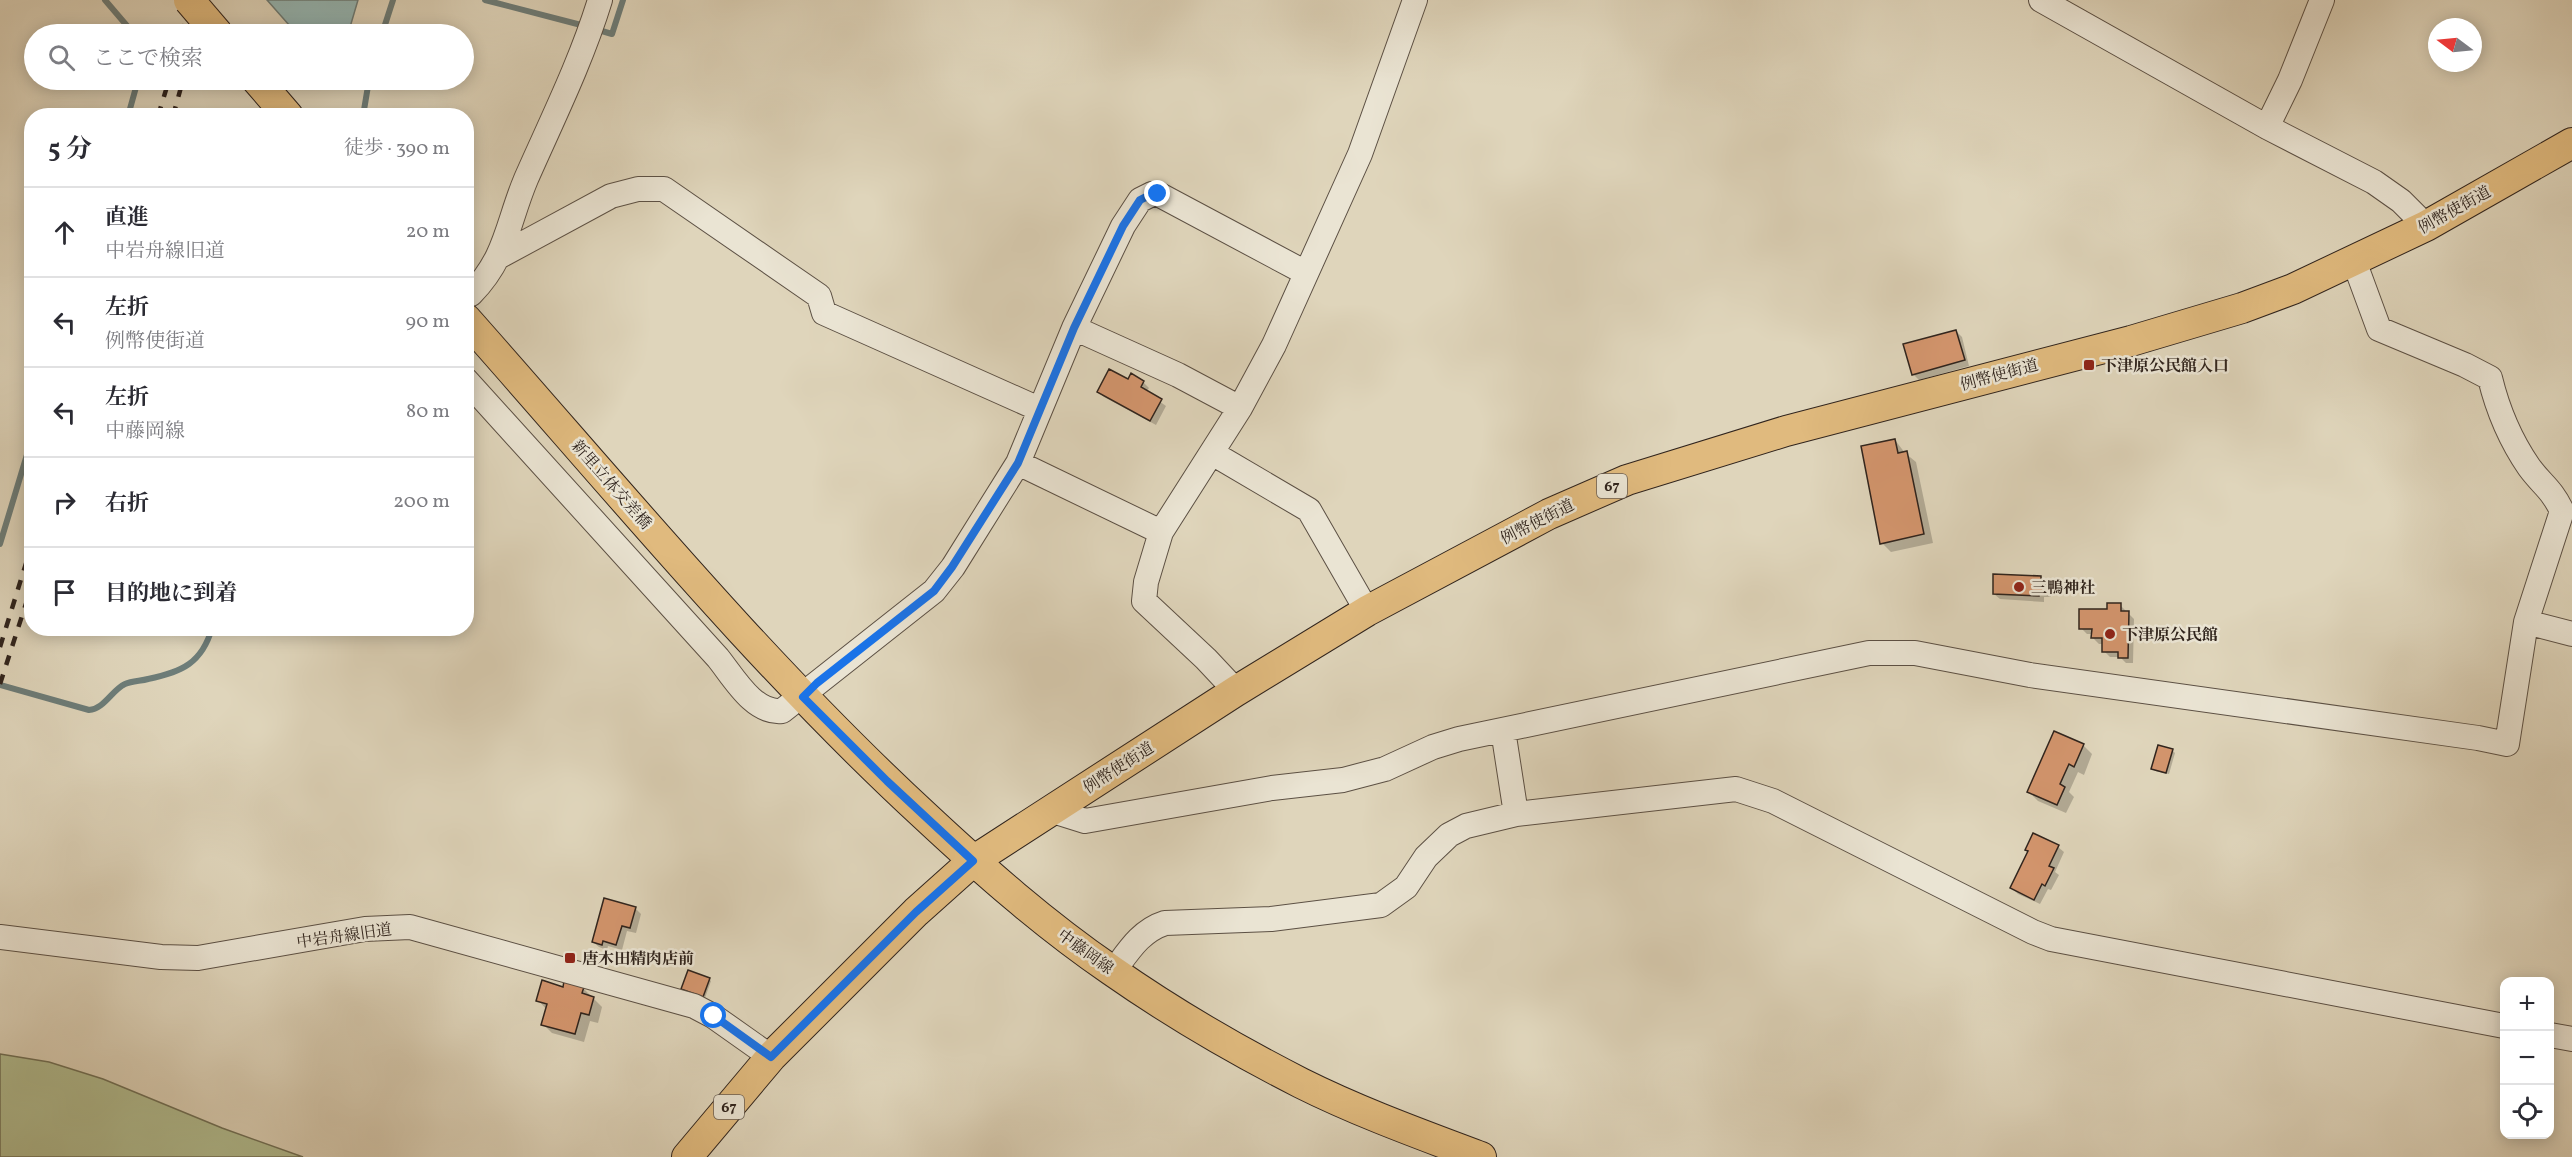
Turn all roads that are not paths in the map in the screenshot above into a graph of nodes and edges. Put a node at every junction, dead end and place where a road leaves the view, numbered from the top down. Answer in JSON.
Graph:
{"nodes":[{"id":1,"x":189,"y":0,"type":"edge"},
{"id":2,"x":600,"y":0,"type":"edge"},
{"id":3,"x":1415,"y":0,"type":"edge"},
{"id":4,"x":2041,"y":0,"type":"edge"},
{"id":5,"x":2322,"y":0,"type":"edge"},
{"id":6,"x":209,"y":24,"type":"edge"},
{"id":7,"x":266,"y":90,"type":"edge"},
{"id":8,"x":281,"y":108,"type":"edge"},
{"id":9,"x":2267,"y":127,"type":"junction"},
{"id":10,"x":2571,"y":145,"type":"edge"},
{"id":11,"x":2426,"y":226,"type":"junction"},
{"id":12,"x":500,"y":256,"type":"junction"},
{"id":13,"x":2354,"y":261,"type":"junction"},
{"id":14,"x":1306,"y":273,"type":"junction"},
{"id":15,"x":474,"y":297,"type":"edge"},
{"id":16,"x":474,"y":312,"type":"edge"},
{"id":17,"x":1074,"y":328,"type":"junction"},
{"id":18,"x":474,"y":389,"type":"edge"},
{"id":19,"x":1240,"y":408,"type":"junction"},
{"id":20,"x":1039,"y":409,"type":"junction"},
{"id":21,"x":1212,"y":453,"type":"junction"},
{"id":22,"x":1018,"y":463,"type":"junction"},
{"id":23,"x":1161,"y":532,"type":"junction"},
{"id":24,"x":1367,"y":611,"type":"junction"},
{"id":25,"x":2526,"y":622,"type":"junction"},
{"id":26,"x":2572,"y":634,"type":"edge"},
{"id":27,"x":758,"y":649,"type":"joint"},
{"id":28,"x":1236,"y":691,"type":"junction"},
{"id":29,"x":803,"y":697,"type":"junction"},
{"id":30,"x":1503,"y":730,"type":"junction"},
{"id":31,"x":1050,"y":810,"type":"junction"},
{"id":32,"x":1516,"y":814,"type":"junction"},
{"id":33,"x":973,"y":861,"type":"junction"},
{"id":34,"x":0,"y":937,"type":"edge"},
{"id":35,"x":1113,"y":972,"type":"junction"},
{"id":36,"x":2500,"y":1025,"type":"edge"},
{"id":37,"x":2554,"y":1036,"type":"edge"},
{"id":38,"x":2572,"y":1039,"type":"edge"},
{"id":39,"x":771,"y":1057,"type":"junction"},
{"id":40,"x":687,"y":1157,"type":"edge"},
{"id":41,"x":1481,"y":1157,"type":"edge"}],
"edges":[{"from":1,"to":6,"type":"main road","bridge":true},
{"from":2,"to":12,"type":"street"},
{"from":3,"to":14,"type":"street"},
{"from":4,"to":9,"type":"street"},
{"from":5,"to":9,"type":"street"},
{"from":7,"to":8,"type":"main road"},
{"from":9,"to":11,"type":"street"},
{"from":10,"to":11,"type":"main road","name":"例幣使街道","number":"67"},
{"from":11,"to":13,"type":"main road","name":"例幣使街道","number":"67"},
{"from":12,"to":15,"type":"street"},
{"from":12,"to":20,"type":"street"},
{"from":13,"to":24,"type":"main road","name":"例幣使街道","number":"67"},
{"from":13,"to":25,"type":"street"},
{"from":14,"to":17,"type":"street"},
{"from":14,"to":19,"type":"street"},
{"from":16,"to":27,"type":"main road","name":"新里立体交差橋"},
{"from":17,"to":19,"type":"street"},
{"from":17,"to":20,"type":"street"},
{"from":18,"to":29,"type":"street"},
{"from":19,"to":21,"type":"street"},
{"from":20,"to":22,"type":"street"},
{"from":21,"to":23,"type":"street"},
{"from":21,"to":24,"type":"street"},
{"from":22,"to":23,"type":"street"},
{"from":22,"to":29,"type":"street"},
{"from":23,"to":28,"type":"street"},
{"from":24,"to":28,"type":"main road","name":"例幣使街道","number":"67"},
{"from":25,"to":26,"type":"street"},
{"from":25,"to":30,"type":"street"},
{"from":27,"to":29,"type":"main road","name":"中藤岡線"},
{"from":28,"to":31,"type":"main road","name":"例幣使街道","number":"67"},
{"from":29,"to":33,"type":"main road","name":"中藤岡線"},
{"from":30,"to":31,"type":"street"},
{"from":30,"to":32,"type":"street"},
{"from":31,"to":33,"type":"main road","name":"例幣使街道","number":"67"},
{"from":32,"to":35,"type":"street"},
{"from":32,"to":36,"type":"street"},
{"from":33,"to":35,"type":"main road","name":"中藤岡線"},
{"from":33,"to":39,"type":"main road","name":"例幣使街道","number":"67"},
{"from":34,"to":39,"type":"street","name":"中岩舟線旧道"},
{"from":35,"to":41,"type":"main road","name":"中藤岡線"},
{"from":37,"to":38,"type":"street"},
{"from":39,"to":40,"type":"main road","name":"例幣使街道","number":"67"}]}
